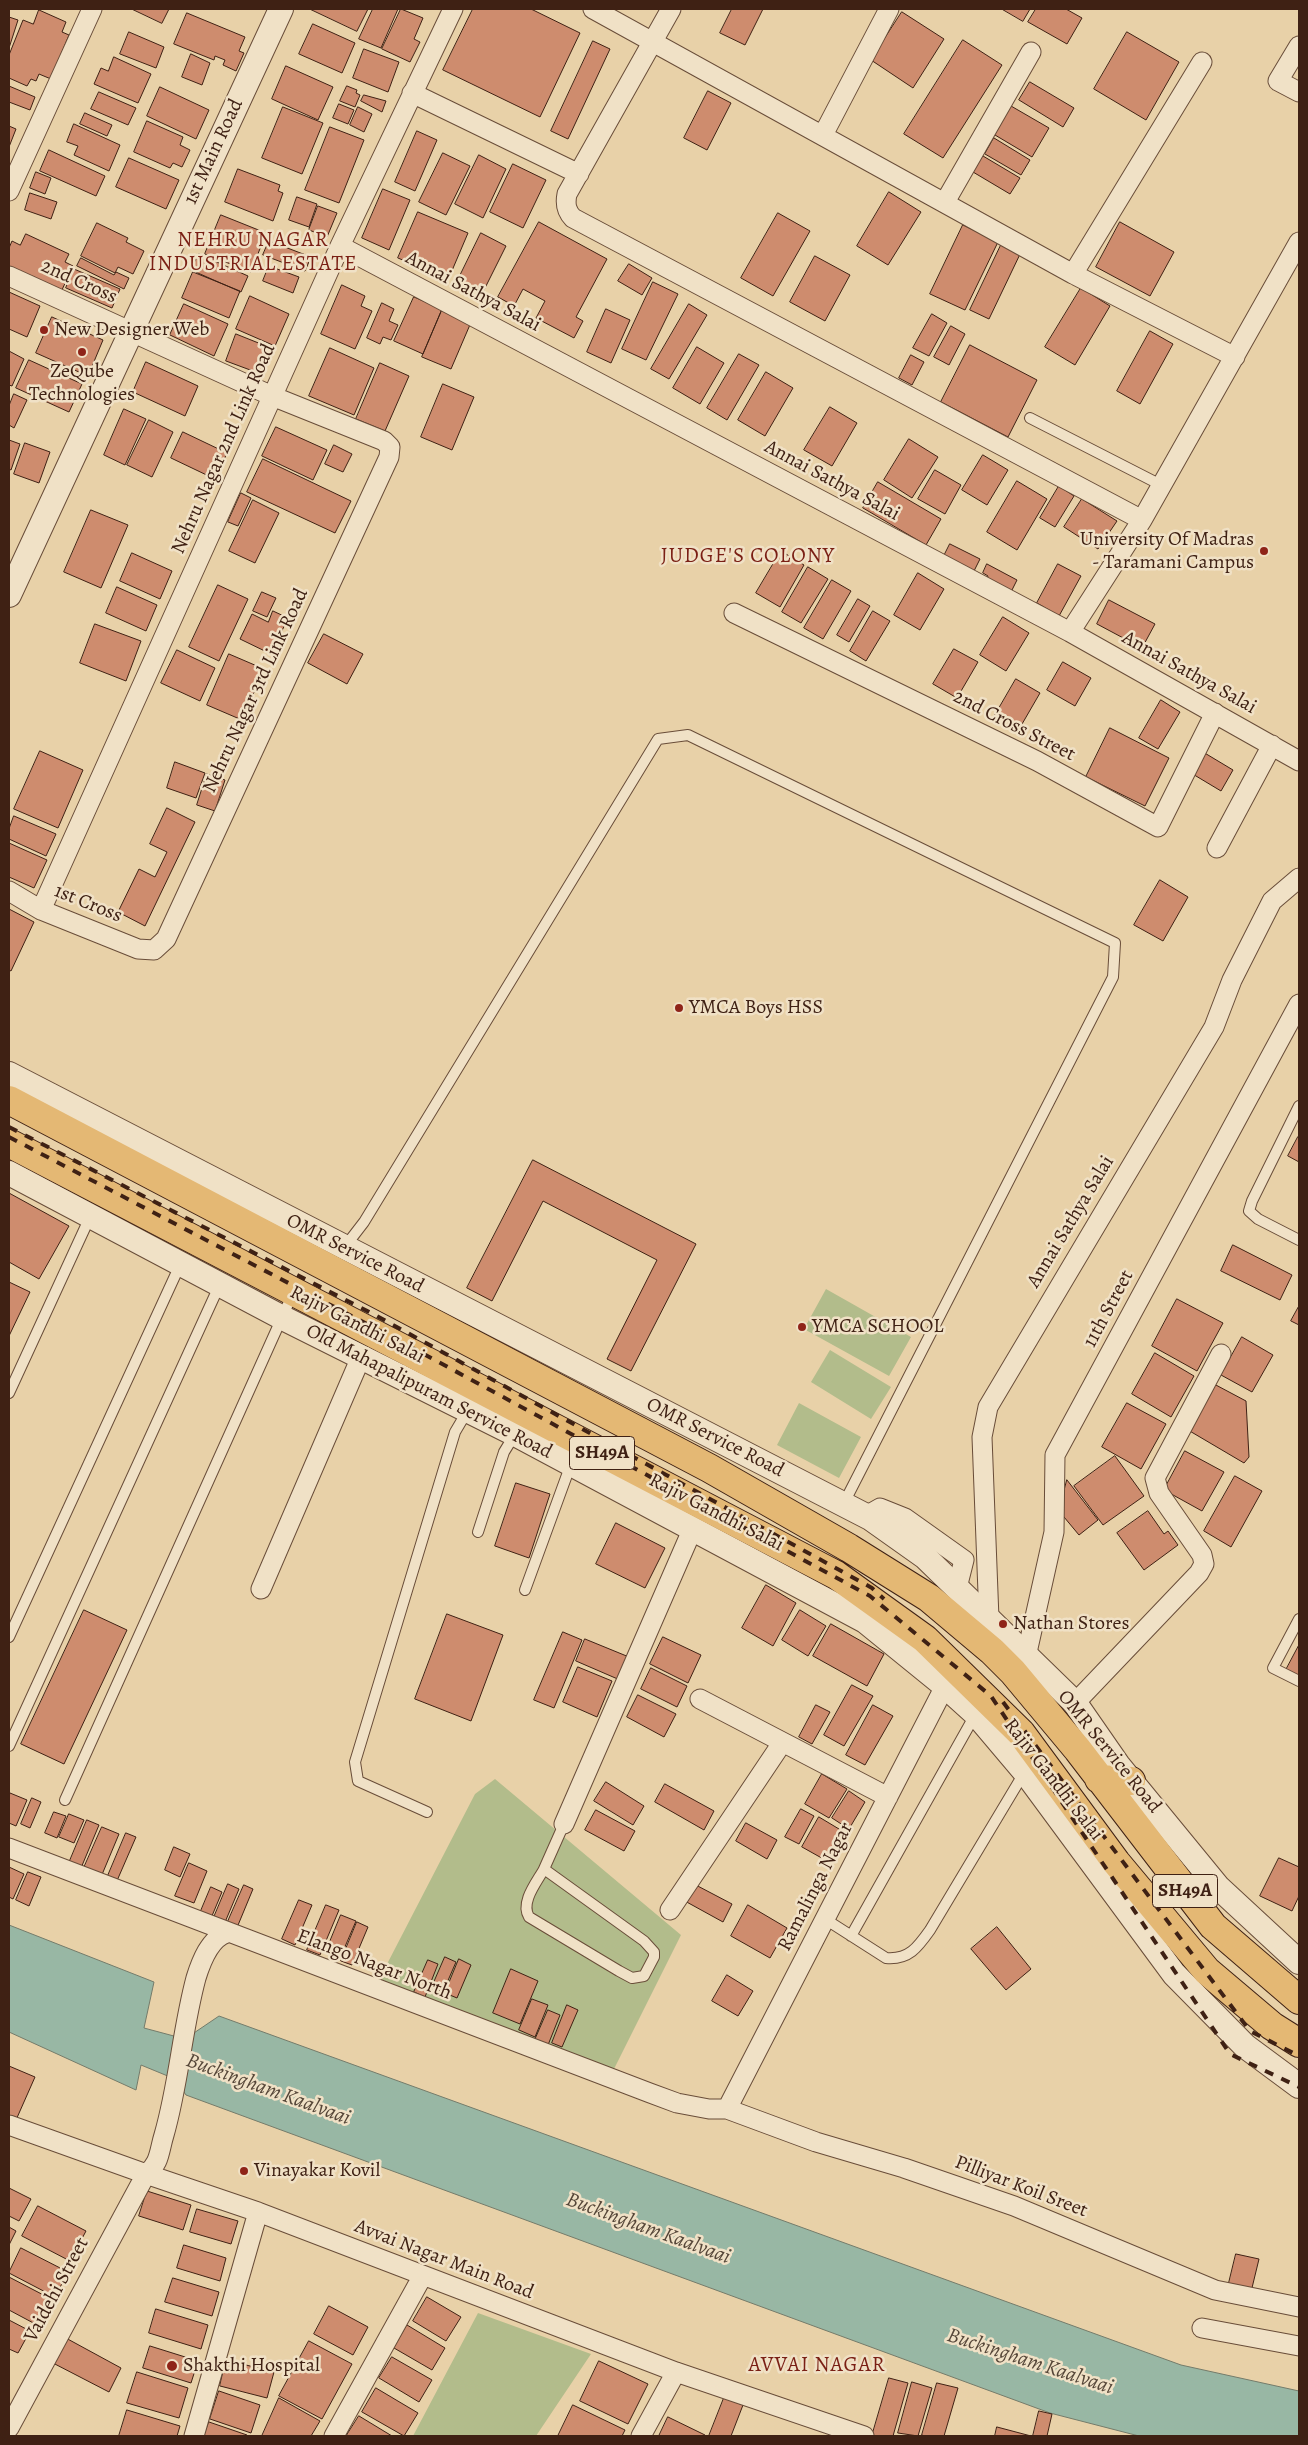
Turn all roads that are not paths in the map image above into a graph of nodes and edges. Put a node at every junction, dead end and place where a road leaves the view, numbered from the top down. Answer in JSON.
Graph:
{"nodes":[{"id":1,"x":92,"y":9,"type":"edge"},
{"id":2,"x":281,"y":9,"type":"edge"},
{"id":3,"x":453,"y":9,"type":"edge"},
{"id":4,"x":593,"y":9,"type":"edge"},
{"id":5,"x":671,"y":9,"type":"edge"},
{"id":6,"x":889,"y":9,"type":"edge"},
{"id":7,"x":652,"y":42,"type":"junction"},
{"id":8,"x":1299,"y":46,"type":"edge"},
{"id":9,"x":1030,"y":52,"type":"dead end"},
{"id":10,"x":1202,"y":62,"type":"dead end"},
{"id":11,"x":1299,"y":92,"type":"edge"},
{"id":12,"x":412,"y":93,"type":"junction"},
{"id":13,"x":822,"y":135,"type":"junction"},
{"id":14,"x":579,"y":174,"type":"junction"},
{"id":15,"x":9,"y":191,"type":"edge"},
{"id":16,"x":945,"y":202,"type":"junction"},
{"id":17,"x":1299,"y":242,"type":"edge"},
{"id":18,"x":340,"y":246,"type":"junction"},
{"id":19,"x":1073,"y":274,"type":"junction"},
{"id":20,"x":9,"y":276,"type":"edge"},
{"id":21,"x":131,"y":330,"type":"junction"},
{"id":22,"x":1236,"y":357,"type":"junction"},
{"id":23,"x":272,"y":396,"type":"junction"},
{"id":24,"x":1030,"y":418,"type":"dead end"},
{"id":25,"x":1161,"y":485,"type":"junction"},
{"id":26,"x":1142,"y":520,"type":"junction"},
{"id":27,"x":9,"y":595,"type":"edge"},
{"id":28,"x":734,"y":613,"type":"dead end"},
{"id":29,"x":1070,"y":632,"type":"junction"},
{"id":30,"x":1215,"y":713,"type":"junction"},
{"id":31,"x":1272,"y":745,"type":"junction"},
{"id":32,"x":1299,"y":761,"type":"edge"},
{"id":33,"x":1217,"y":848,"type":"dead end"},
{"id":34,"x":1299,"y":878,"type":"edge"},
{"id":35,"x":9,"y":892,"type":"edge"},
{"id":36,"x":41,"y":910,"type":"junction"},
{"id":37,"x":154,"y":950,"type":"joint"},
{"id":38,"x":1299,"y":1004,"type":"edge"},
{"id":39,"x":9,"y":1074,"type":"edge"},
{"id":40,"x":9,"y":1100,"type":"edge"},
{"id":41,"x":1299,"y":1106,"type":"edge"},
{"id":42,"x":9,"y":1144,"type":"edge"},
{"id":43,"x":9,"y":1173,"type":"edge"},
{"id":44,"x":90,"y":1217,"type":"junction"},
{"id":45,"x":1299,"y":1240,"type":"edge"},
{"id":46,"x":344,"y":1249,"type":"junction"},
{"id":47,"x":180,"y":1265,"type":"junction"},
{"id":48,"x":220,"y":1284,"type":"junction"},
{"id":49,"x":294,"y":1292,"type":"junction"},
{"id":50,"x":281,"y":1317,"type":"junction"},
{"id":51,"x":423,"y":1318,"type":"junction"},
{"id":52,"x":405,"y":1350,"type":"junction"},
{"id":53,"x":1221,"y":1354,"type":"dead end"},
{"id":54,"x":361,"y":1357,"type":"junction"},
{"id":55,"x":9,"y":1393,"type":"edge"},
{"id":56,"x":468,"y":1410,"type":"junction"},
{"id":57,"x":515,"y":1434,"type":"junction"},
{"id":58,"x":571,"y":1464,"type":"junction"},
{"id":59,"x":844,"y":1503,"type":"junction"},
{"id":60,"x":693,"y":1528,"type":"junction"},
{"id":61,"x":478,"y":1532,"type":"dead end"},
{"id":62,"x":261,"y":1589,"type":"dead end"},
{"id":63,"x":525,"y":1590,"type":"dead end"},
{"id":64,"x":989,"y":1619,"type":"junction"},
{"id":65,"x":1299,"y":1619,"type":"edge"},
{"id":66,"x":9,"y":1637,"type":"edge"},
{"id":67,"x":1026,"y":1657,"type":"junction"},
{"id":68,"x":951,"y":1679,"type":"junction"},
{"id":69,"x":1299,"y":1681,"type":"edge"},
{"id":70,"x":700,"y":1699,"type":"dead end"},
{"id":71,"x":1075,"y":1703,"type":"junction"},
{"id":72,"x":970,"y":1710,"type":"junction"},
{"id":73,"x":782,"y":1743,"type":"junction"},
{"id":74,"x":9,"y":1746,"type":"edge"},
{"id":75,"x":1025,"y":1772,"type":"junction"},
{"id":76,"x":1099,"y":1779,"type":"junction"},
{"id":77,"x":1131,"y":1781,"type":"junction"},
{"id":78,"x":888,"y":1797,"type":"junction"},
{"id":79,"x":65,"y":1800,"type":"dead end"},
{"id":80,"x":427,"y":1812,"type":"dead end"},
{"id":81,"x":564,"y":1824,"type":"joint"},
{"id":82,"x":9,"y":1848,"type":"edge"},
{"id":83,"x":544,"y":1869,"type":"junction"},
{"id":84,"x":670,"y":1910,"type":"dead end"},
{"id":85,"x":825,"y":1920,"type":"junction"},
{"id":86,"x":226,"y":1933,"type":"junction"},
{"id":87,"x":852,"y":1936,"type":"junction"},
{"id":88,"x":1299,"y":1962,"type":"edge"},
{"id":89,"x":1299,"y":2000,"type":"edge"},
{"id":90,"x":1299,"y":2043,"type":"edge"},
{"id":91,"x":1299,"y":2086,"type":"edge"},
{"id":92,"x":727,"y":2108,"type":"junction"},
{"id":93,"x":9,"y":2125,"type":"edge"},
{"id":94,"x":146,"y":2174,"type":"junction"},
{"id":95,"x":258,"y":2212,"type":"junction"},
{"id":96,"x":422,"y":2276,"type":"junction"},
{"id":97,"x":1299,"y":2307,"type":"edge"},
{"id":98,"x":1202,"y":2328,"type":"dead end"},
{"id":99,"x":1299,"y":2346,"type":"edge"},
{"id":100,"x":676,"y":2372,"type":"junction"},
{"id":101,"x":9,"y":2428,"type":"edge"},
{"id":102,"x":194,"y":2436,"type":"edge"},
{"id":103,"x":334,"y":2436,"type":"edge"},
{"id":104,"x":641,"y":2436,"type":"edge"},
{"id":105,"x":864,"y":2436,"type":"edge"}],
"edges":[{"from":1,"to":15,"type":"street"},
{"from":2,"to":21,"type":"street","name":"1st Main Road"},
{"from":3,"to":12,"type":"street","name":"Nehru Nagar 2nd Link Road"},
{"from":4,"to":7,"type":"street"},
{"from":5,"to":7,"type":"street"},
{"from":6,"to":13,"type":"street"},
{"from":7,"to":13,"type":"street"},
{"from":7,"to":14,"type":"street"},
{"from":8,"to":11,"type":"street"},
{"from":9,"to":16,"type":"street"},
{"from":10,"to":19,"type":"street"},
{"from":12,"to":14,"type":"street"},
{"from":12,"to":18,"type":"street","name":"Nehru Nagar 2nd Link Road"},
{"from":13,"to":16,"type":"street"},
{"from":14,"to":26,"type":"street"},
{"from":16,"to":19,"type":"street"},
{"from":17,"to":22,"type":"street"},
{"from":18,"to":23,"type":"street","name":"Nehru Nagar 2nd Link Road"},
{"from":18,"to":29,"type":"street","name":"Annai Sathya Salai"},
{"from":19,"to":22,"type":"street"},
{"from":20,"to":21,"type":"street","name":"2nd Cross"},
{"from":21,"to":23,"type":"street","name":"2nd Cross"},
{"from":21,"to":27,"type":"street","name":"1st Main Road"},
{"from":22,"to":25,"type":"street"},
{"from":23,"to":36,"type":"street","name":"Nehru Nagar 2nd Link Road"},
{"from":23,"to":37,"type":"street","name":"Nehru Nagar 3rd Link Road"},
{"from":24,"to":25,"type":"lane"},
{"from":25,"to":26,"type":"street"},
{"from":26,"to":29,"type":"street"},
{"from":28,"to":30,"type":"street","name":"2nd Cross Street"},
{"from":29,"to":30,"type":"street","name":"Annai Sathya Salai"},
{"from":30,"to":31,"type":"street","name":"Annai Sathya Salai"},
{"from":31,"to":32,"type":"street","name":"Annai Sathya Salai"},
{"from":31,"to":33,"type":"street"},
{"from":34,"to":64,"type":"street","name":"Annai Sathya Salai"},
{"from":35,"to":36,"type":"street","name":"1st Cross"},
{"from":36,"to":37,"type":"street","name":"1st Cross"},
{"from":38,"to":67,"type":"street","name":"11th Street"},
{"from":39,"to":46,"type":"street","name":"OMR Service Road"},
{"from":40,"to":51,"type":"main road","name":"Rajiv Gandhi Salai","number":"SH49A"},
{"from":41,"to":45,"type":"lane"},
{"from":42,"to":49,"type":"main road","name":"Rajiv Gandhi Salai","number":"SH49A"},
{"from":43,"to":44,"type":"street","name":"Old Mahapalipuram Service Road"},
{"from":44,"to":47,"type":"street","name":"Old Mahapalipuram Service Road"},
{"from":44,"to":55,"type":"lane"},
{"from":46,"to":59,"type":"street","name":"OMR Service Road"},
{"from":46,"to":59,"type":"lane"},
{"from":47,"to":48,"type":"street","name":"Old Mahapalipuram Service Road"},
{"from":47,"to":66,"type":"lane"},
{"from":48,"to":50,"type":"street","name":"Old Mahapalipuram Service Road"},
{"from":48,"to":74,"type":"lane"},
{"from":49,"to":50,"type":"lane"},
{"from":49,"to":52,"type":"main road","name":"Rajiv Gandhi Salai","number":"SH49A"},
{"from":50,"to":54,"type":"street","name":"Old Mahapalipuram Service Road"},
{"from":50,"to":79,"type":"lane"},
{"from":51,"to":52,"type":"main road"},
{"from":51,"to":76,"type":"main road","name":"Rajiv Gandhi Salai","number":"SH49A"},
{"from":52,"to":68,"type":"main road","name":"Rajiv Gandhi Salai","number":"SH49A"},
{"from":53,"to":71,"type":"street"},
{"from":54,"to":56,"type":"street","name":"Old Mahapalipuram Service Road"},
{"from":54,"to":62,"type":"street"},
{"from":56,"to":57,"type":"street","name":"Old Mahapalipuram Service Road"},
{"from":56,"to":80,"type":"lane"},
{"from":57,"to":58,"type":"street","name":"Old Mahapalipuram Service Road"},
{"from":57,"to":61,"type":"lane"},
{"from":58,"to":60,"type":"street","name":"Old Mahapalipuram Service Road"},
{"from":58,"to":63,"type":"lane"},
{"from":59,"to":64,"type":"street","name":"OMR Service Road"},
{"from":60,"to":68,"type":"street","name":"Old Mahapalipuram Service Road"},
{"from":60,"to":81,"type":"street"},
{"from":64,"to":67,"type":"street","name":"OMR Service Road"},
{"from":65,"to":69,"type":"lane"},
{"from":67,"to":71,"type":"street","name":"OMR Service Road"},
{"from":68,"to":72,"type":"main road"},
{"from":68,"to":78,"type":"street","name":"Ramalinga Nagar"},
{"from":68,"to":90,"type":"main road","name":"Rajiv Gandhi Salai","number":"SH49A"},
{"from":70,"to":73,"type":"street"},
{"from":71,"to":77,"type":"street","name":"OMR Service Road"},
{"from":72,"to":75,"type":"street"},
{"from":72,"to":87,"type":"lane"},
{"from":73,"to":78,"type":"street"},
{"from":73,"to":84,"type":"street"},
{"from":75,"to":87,"type":"lane"},
{"from":75,"to":91,"type":"street"},
{"from":76,"to":77,"type":"main road"},
{"from":76,"to":89,"type":"main road","name":"Rajiv Gandhi Salai","number":"SH49A"},
{"from":77,"to":88,"type":"street","name":"OMR Service Road"},
{"from":78,"to":85,"type":"street","name":"Ramalinga Nagar"},
{"from":81,"to":83,"type":"lane"},
{"from":82,"to":86,"type":"street","name":"Elango Nagar North"},
{"from":83,"to":83,"type":"lane"},
{"from":85,"to":87,"type":"lane"},
{"from":85,"to":92,"type":"street","name":"Ramalinga Nagar"},
{"from":86,"to":92,"type":"street","name":"Elango Nagar North"},
{"from":86,"to":94,"type":"street","name":"Vaidehi Street"},
{"from":92,"to":97,"type":"street","name":"Pilliyar Koil Sreet"},
{"from":93,"to":94,"type":"street","name":"Avvai Nagar Main Road"},
{"from":94,"to":95,"type":"street","name":"Avvai Nagar Main Road"},
{"from":94,"to":101,"type":"street","name":"Vaidehi Street"},
{"from":95,"to":96,"type":"street","name":"Avvai Nagar Main Road"},
{"from":95,"to":102,"type":"street"},
{"from":96,"to":100,"type":"street","name":"Avvai Nagar Main Road"},
{"from":96,"to":103,"type":"street"},
{"from":98,"to":99,"type":"street"},
{"from":100,"to":104,"type":"street"},
{"from":100,"to":105,"type":"street","name":"Avvai Nagar Main Road"}]}
